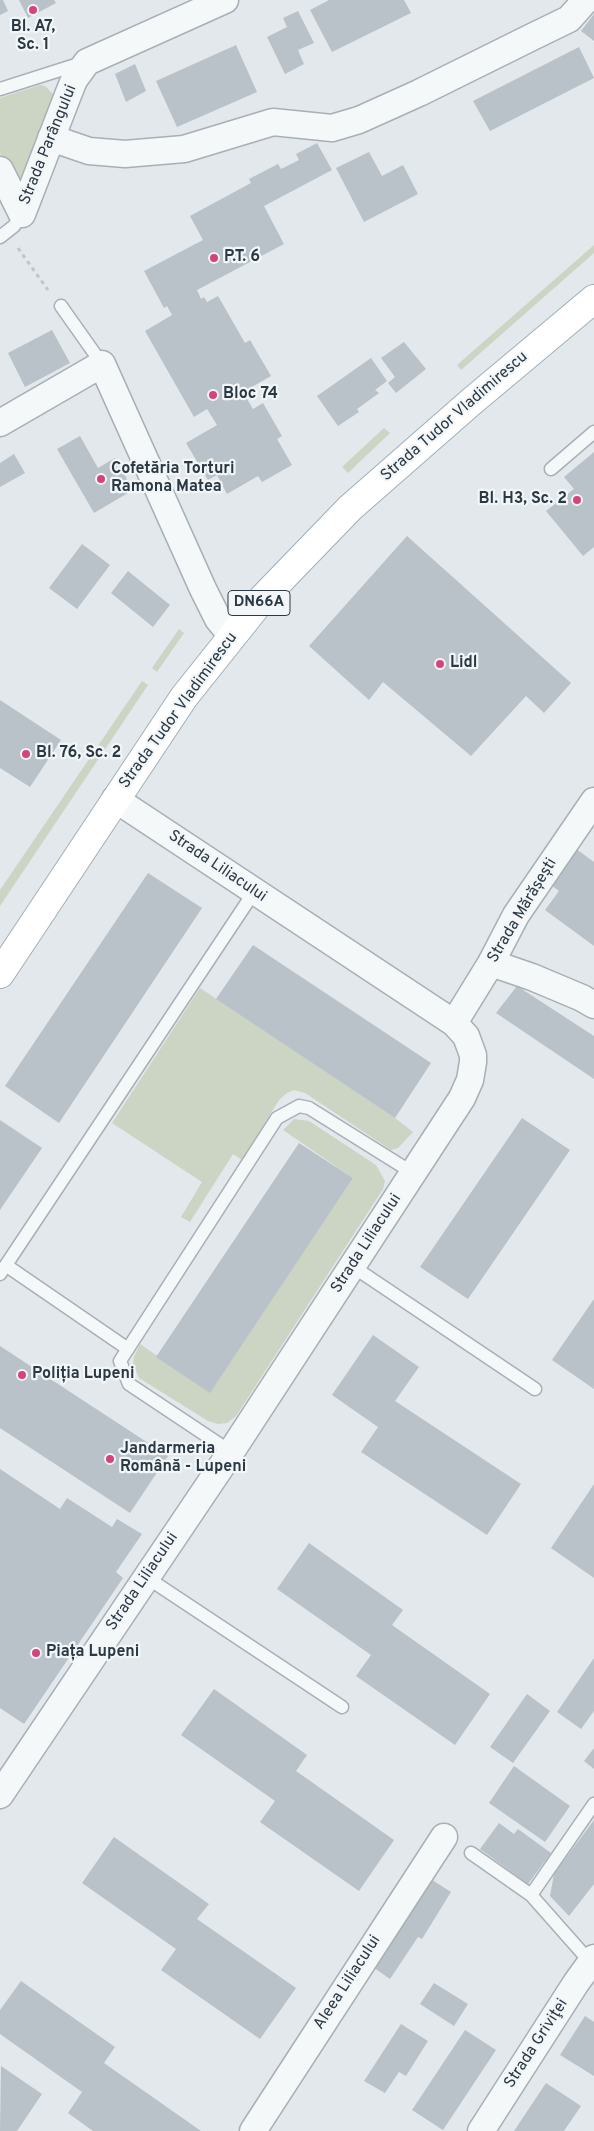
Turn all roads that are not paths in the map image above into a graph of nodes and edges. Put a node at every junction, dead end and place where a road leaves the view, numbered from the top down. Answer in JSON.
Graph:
{"nodes":[{"id":1,"x":225,"y":0,"type":"edge"},
{"id":2,"x":586,"y":0,"type":"edge"},
{"id":3,"x":87,"y":62,"type":"junction"},
{"id":4,"x":0,"y":89,"type":"edge"},
{"id":5,"x":51,"y":138,"type":"junction"},
{"id":6,"x":0,"y":170,"type":"edge"},
{"id":7,"x":10,"y":228,"type":"edge"},
{"id":8,"x":594,"y":299,"type":"edge"},
{"id":9,"x":61,"y":306,"type":"road end"},
{"id":10,"x":102,"y":364,"type":"junction"},
{"id":11,"x":0,"y":423,"type":"edge"},
{"id":12,"x":594,"y":432,"type":"edge"},
{"id":13,"x":551,"y":469,"type":"dead end"},
{"id":14,"x":232,"y":636,"type":"junction"},
{"id":15,"x":115,"y":799,"type":"junction"},
{"id":16,"x":594,"y":801,"type":"edge"},
{"id":17,"x":254,"y":892,"type":"junction"},
{"id":18,"x":491,"y":964,"type":"junction"},
{"id":19,"x":0,"y":974,"type":"edge"},
{"id":20,"x":590,"y":995,"type":"edge"},
{"id":21,"x":460,"y":1030,"type":"junction"},
{"id":22,"x":413,"y":1173,"type":"junction"},
{"id":23,"x":352,"y":1266,"type":"junction"},
{"id":24,"x":3,"y":1270,"type":"edge"},
{"id":25,"x":128,"y":1349,"type":"junction"},
{"id":26,"x":535,"y":1389,"type":"dead end"},
{"id":27,"x":231,"y":1452,"type":"junction"},
{"id":28,"x":146,"y":1577,"type":"junction"},
{"id":29,"x":342,"y":1707,"type":"dead end"},
{"id":30,"x":0,"y":1795,"type":"edge"},
{"id":31,"x":594,"y":1804,"type":"edge"},
{"id":32,"x":444,"y":1836,"type":"dead end"},
{"id":33,"x":471,"y":1853,"type":"dead end"},
{"id":34,"x":531,"y":1895,"type":"junction"},
{"id":35,"x":593,"y":1962,"type":"edge"},
{"id":36,"x":252,"y":2131,"type":"edge"},
{"id":37,"x":481,"y":2131,"type":"edge"}],
"edges":[{"from":1,"to":3,"type":"street"},
{"from":2,"to":5,"type":"street"},
{"from":3,"to":4,"type":"lane"},
{"from":3,"to":5,"type":"street","name":"Strada Parângului"},
{"from":5,"to":7,"type":"street","name":"Strada Parângului"},
{"from":6,"to":7,"type":"street","name":"Strada Parângului"},
{"from":8,"to":14,"type":"main road","name":"Strada Tudor Vladimirescu","number":"DN66A"},
{"from":9,"to":10,"type":"lane"},
{"from":10,"to":11,"type":"street"},
{"from":10,"to":14,"type":"street"},
{"from":12,"to":13,"type":"lane"},
{"from":14,"to":15,"type":"main road","name":"Strada Tudor Vladimirescu","number":"DN66A"},
{"from":15,"to":17,"type":"street","name":"Strada Liliacului"},
{"from":15,"to":19,"type":"main road","name":"Strada Tudor Vladimirescu","number":"DN66A"},
{"from":16,"to":18,"type":"street","name":"Strada Mărășești"},
{"from":17,"to":21,"type":"street","name":"Strada Liliacului"},
{"from":17,"to":24,"type":"lane"},
{"from":18,"to":20,"type":"street"},
{"from":18,"to":21,"type":"street","name":"Strada Mărășești"},
{"from":21,"to":22,"type":"street","name":"Strada Liliacului"},
{"from":22,"to":23,"type":"street","name":"Strada Liliacului"},
{"from":22,"to":25,"type":"lane"},
{"from":23,"to":26,"type":"lane"},
{"from":23,"to":27,"type":"street","name":"Strada Liliacului"},
{"from":24,"to":25,"type":"lane"},
{"from":25,"to":27,"type":"lane"},
{"from":27,"to":28,"type":"street","name":"Strada Liliacului"},
{"from":28,"to":29,"type":"lane"},
{"from":28,"to":30,"type":"street","name":"Strada Liliacului"},
{"from":31,"to":34,"type":"lane"},
{"from":32,"to":36,"type":"street","name":"Aleea Liliacului"},
{"from":33,"to":34,"type":"lane"},
{"from":34,"to":35,"type":"lane"},
{"from":35,"to":37,"type":"street","name":"Strada Griviţei"}]}
